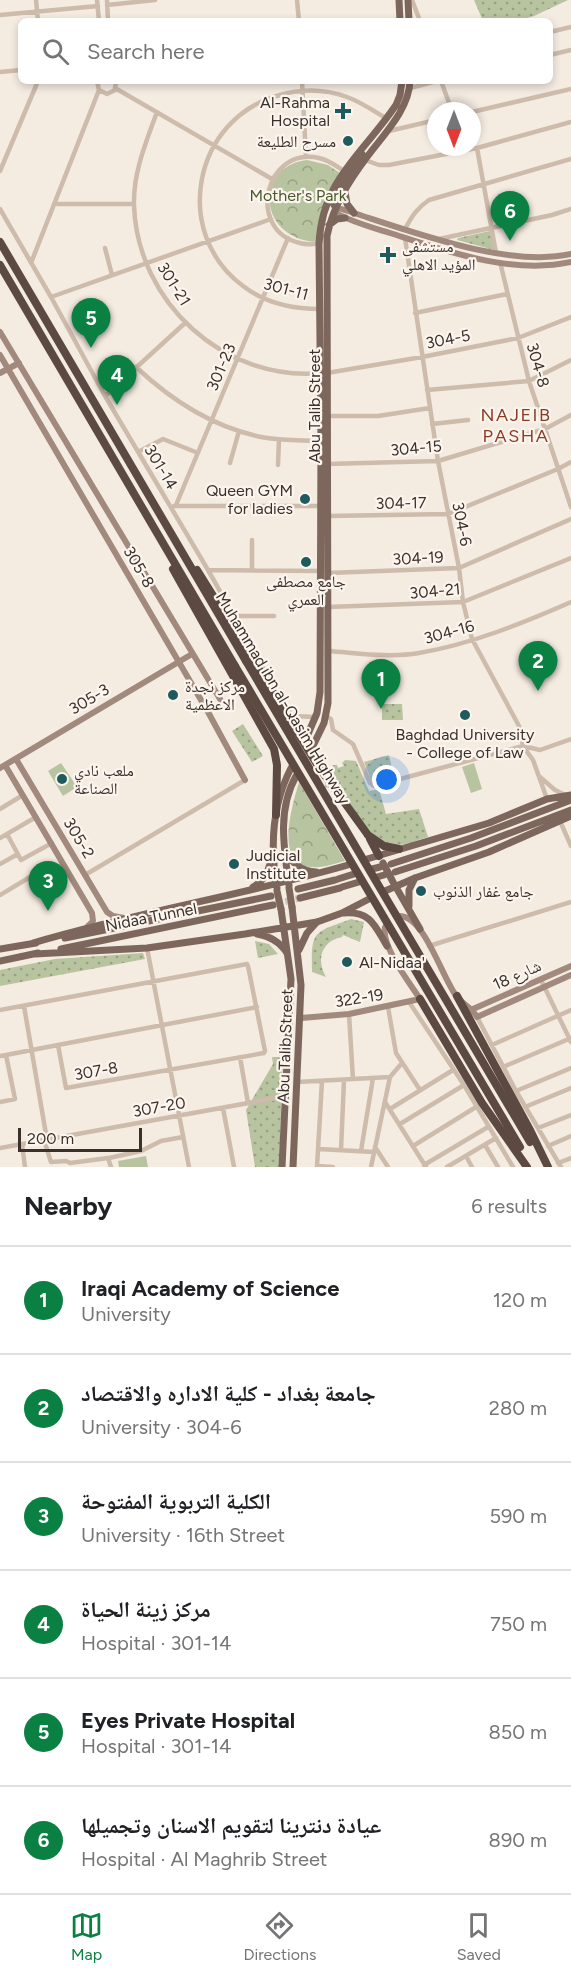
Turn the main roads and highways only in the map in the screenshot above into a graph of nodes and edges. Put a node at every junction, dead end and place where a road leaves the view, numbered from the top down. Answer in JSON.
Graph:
{"nodes":[{"id":1,"x":399,"y":0,"type":"edge"},
{"id":2,"x":410,"y":0,"type":"edge"},
{"id":3,"x":400,"y":18,"type":"edge"},
{"id":4,"x":409,"y":18,"type":"edge"},
{"id":5,"x":402,"y":84,"type":"edge"},
{"id":6,"x":410,"y":84,"type":"edge"},
{"id":7,"x":368,"y":141,"type":"junction"},
{"id":8,"x":345,"y":191,"type":"junction"},
{"id":9,"x":334,"y":209,"type":"junction"},
{"id":10,"x":354,"y":213,"type":"road end"},
{"id":11,"x":322,"y":216,"type":"junction"},
{"id":12,"x":345,"y":218,"type":"road end"},
{"id":13,"x":329,"y":225,"type":"junction"},
{"id":14,"x":0,"y":242,"type":"edge"},
{"id":15,"x":0,"y":265,"type":"edge"},
{"id":16,"x":324,"y":373,"type":"junction"},
{"id":17,"x":167,"y":551,"type":"junction"},
{"id":18,"x":325,"y":572,"type":"junction"},
{"id":19,"x":249,"y":660,"type":"junction"},
{"id":20,"x":303,"y":745,"type":"dead end"},
{"id":21,"x":309,"y":754,"type":"dead end"},
{"id":22,"x":291,"y":768,"type":"dead end"},
{"id":23,"x":296,"y":776,"type":"dead end"},
{"id":24,"x":569,"y":797,"type":"edge"},
{"id":25,"x":571,"y":810,"type":"edge"},
{"id":26,"x":276,"y":815,"type":"junction"},
{"id":27,"x":571,"y":816,"type":"edge"},
{"id":28,"x":368,"y":835,"type":"junction"},
{"id":29,"x":284,"y":849,"type":"junction"},
{"id":30,"x":399,"y":849,"type":"junction"},
{"id":31,"x":273,"y":855,"type":"junction"},
{"id":32,"x":367,"y":859,"type":"dead end"},
{"id":33,"x":381,"y":864,"type":"junction"},
{"id":34,"x":348,"y":865,"type":"dead end"},
{"id":35,"x":331,"y":870,"type":"junction"},
{"id":36,"x":354,"y":874,"type":"dead end"},
{"id":37,"x":415,"y":878,"type":"junction"},
{"id":38,"x":394,"y":879,"type":"junction"},
{"id":39,"x":359,"y":882,"type":"dead end"},
{"id":40,"x":289,"y":885,"type":"junction"},
{"id":41,"x":275,"y":890,"type":"junction"},
{"id":42,"x":298,"y":890,"type":"tunnel mouth"},
{"id":43,"x":248,"y":891,"type":"junction"},
{"id":44,"x":385,"y":891,"type":"dead end"},
{"id":45,"x":300,"y":898,"type":"tunnel mouth"},
{"id":46,"x":369,"y":899,"type":"dead end"},
{"id":47,"x":273,"y":905,"type":"tunnel mouth"},
{"id":48,"x":410,"y":912,"type":"junction"},
{"id":49,"x":342,"y":913,"type":"junction"},
{"id":50,"x":318,"y":922,"type":"junction"},
{"id":51,"x":295,"y":926,"type":"junction"},
{"id":52,"x":284,"y":928,"type":"junction"},
{"id":53,"x":420,"y":929,"type":"road end"},
{"id":54,"x":245,"y":934,"type":"junction"},
{"id":55,"x":33,"y":943,"type":"junction"},
{"id":56,"x":387,"y":946,"type":"road end"},
{"id":57,"x":0,"y":949,"type":"edge"},
{"id":58,"x":298,"y":952,"type":"junction"},
{"id":59,"x":35,"y":954,"type":"junction"},
{"id":60,"x":288,"y":956,"type":"junction"},
{"id":61,"x":0,"y":961,"type":"edge"},
{"id":62,"x":456,"y":996,"type":"road end"},
{"id":63,"x":420,"y":999,"type":"road end"},
{"id":64,"x":282,"y":1167,"type":"edge"},
{"id":65,"x":293,"y":1167,"type":"edge"},
{"id":66,"x":529,"y":1167,"type":"edge"},
{"id":67,"x":546,"y":1167,"type":"edge"}],
"edges":[{"from":1,"to":3,"type":"main road"},
{"from":2,"to":4,"type":"main road"},
{"from":5,"to":7,"type":"main road","name":"Abu Talib Street"},
{"from":6,"to":8,"type":"main road","name":"Abu Talib Street"},
{"from":7,"to":9,"type":"main road"},
{"from":7,"to":11,"type":"main road","name":"Abu Talib Street"},
{"from":8,"to":9,"type":"main road","name":"Abu Talib Street"},
{"from":8,"to":10,"type":"main road"},
{"from":9,"to":11,"type":"main road"},
{"from":9,"to":13,"type":"main road","name":"Abu Talib Street"},
{"from":11,"to":16,"type":"main road","name":"Abu Talib Street"},
{"from":12,"to":13,"type":"main road"},
{"from":13,"to":16,"type":"main road","name":"Abu Talib Street"},
{"from":14,"to":19,"type":"highway","name":"Muhammad ibn al-Qasim Highway"},
{"from":15,"to":17,"type":"highway","name":"Muhammad ibn al-Qasim Highway"},
{"from":16,"to":18,"type":"main road","name":"Abu Talib Street"},
{"from":16,"to":18,"type":"main road","name":"Abu Talib Street"},
{"from":17,"to":26,"type":"highway"},
{"from":17,"to":66,"type":"highway","name":"Muhammad ibn al-Qasim Highway","bridge":true},
{"from":18,"to":20,"type":"main road","name":"Abu Talib Street"},
{"from":18,"to":21,"type":"main road","name":"Abu Talib Street"},
{"from":19,"to":28,"type":"highway","bridge":true},
{"from":19,"to":67,"type":"highway","name":"Muhammad ibn al-Qasim Highway","bridge":true},
{"from":22,"to":26,"type":"main road"},
{"from":23,"to":29,"type":"main road"},
{"from":24,"to":30,"type":"main road"},
{"from":24,"to":33,"type":"main road"},
{"from":25,"to":38,"type":"main road"},
{"from":26,"to":31,"type":"main road"},
{"from":27,"to":37,"type":"main road"},
{"from":28,"to":30,"type":"highway"},
{"from":28,"to":33,"type":"highway"},
{"from":29,"to":35,"type":"main road"},
{"from":29,"to":40,"type":"main road"},
{"from":30,"to":33,"type":"main road"},
{"from":31,"to":41,"type":"main road"},
{"from":31,"to":43,"type":"main road"},
{"from":32,"to":33,"type":"main road"},
{"from":33,"to":38,"type":"main road","bridge":true},
{"from":34,"to":35,"type":"main road"},
{"from":35,"to":40,"type":"main road"},
{"from":36,"to":42,"type":"main road"},
{"from":37,"to":38,"type":"main road"},
{"from":37,"to":48,"type":"main road"},
{"from":38,"to":44,"type":"main road"},
{"from":38,"to":48,"type":"main road"},
{"from":39,"to":45,"type":"main road"},
{"from":40,"to":41,"type":"main road"},
{"from":40,"to":51,"type":"main road","name":"Abu Talib Street","bridge":true},
{"from":41,"to":43,"type":"main road"},
{"from":41,"to":52,"type":"main road","name":"Abu Talib Street","bridge":true},
{"from":41,"to":55,"type":"main road","name":"Nidaa Tunnel"},
{"from":43,"to":55,"type":"main road"},
{"from":46,"to":49,"type":"main road"},
{"from":47,"to":59,"type":"main road","name":"Nidaa Tunnel"},
{"from":48,"to":53,"type":"main road"},
{"from":49,"to":50,"type":"main road"},
{"from":49,"to":56,"type":"main road"},
{"from":50,"to":51,"type":"main road"},
{"from":50,"to":58,"type":"main road"},
{"from":51,"to":52,"type":"main road"},
{"from":51,"to":58,"type":"main road","name":"Abu Talib Street"},
{"from":52,"to":54,"type":"main road"},
{"from":52,"to":60,"type":"main road","name":"Abu Talib Street"},
{"from":54,"to":59,"type":"main road"},
{"from":54,"to":60,"type":"main road"},
{"from":55,"to":57,"type":"main road"},
{"from":58,"to":65,"type":"main road","name":"Abu Talib Street"},
{"from":59,"to":61,"type":"main road"},
{"from":60,"to":64,"type":"main road","name":"Abu Talib Street"},
{"from":62,"to":67,"type":"highway"},
{"from":63,"to":66,"type":"highway"}]}
